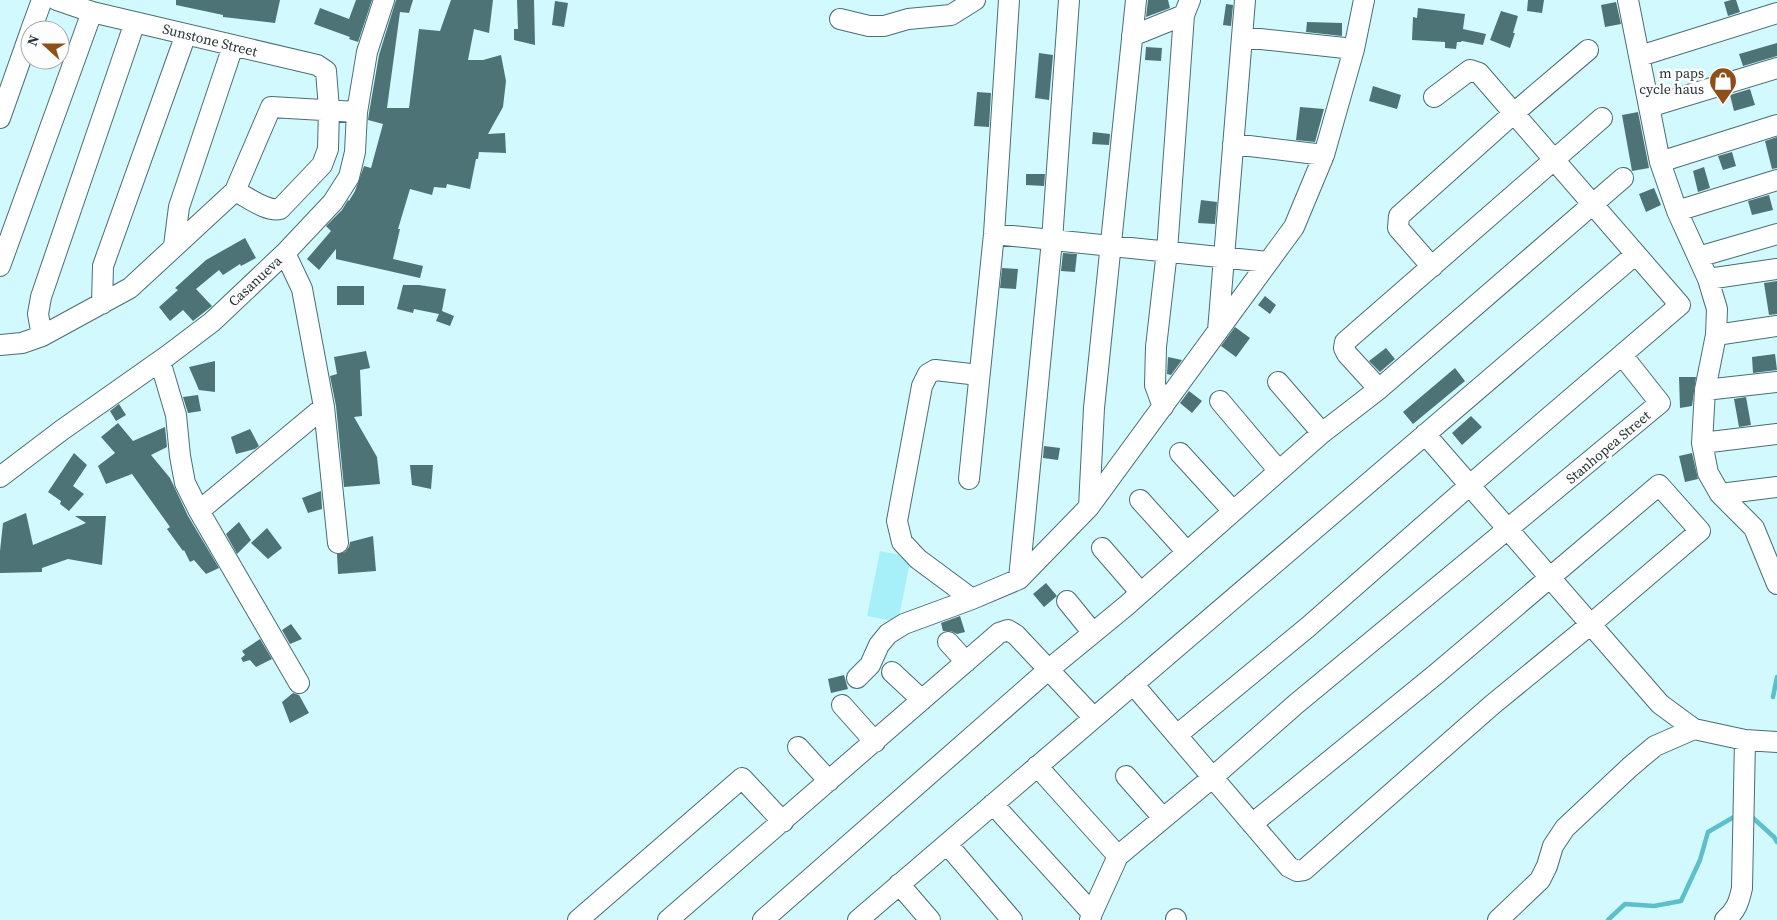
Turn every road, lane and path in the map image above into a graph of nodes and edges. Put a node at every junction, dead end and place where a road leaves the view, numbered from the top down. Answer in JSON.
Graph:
{"nodes":[{"id":1,"x":42,"y":0,"type":"edge"},
{"id":2,"x":57,"y":0,"type":"edge"},
{"id":3,"x":384,"y":0,"type":"edge"},
{"id":4,"x":975,"y":0,"type":"edge"},
{"id":5,"x":1009,"y":0,"type":"edge"},
{"id":6,"x":1069,"y":0,"type":"edge"},
{"id":7,"x":1136,"y":0,"type":"edge"},
{"id":8,"x":1245,"y":0,"type":"edge"},
{"id":9,"x":1364,"y":0,"type":"edge"},
{"id":10,"x":1776,"y":0,"type":"edge"},
{"id":11,"x":1630,"y":1,"type":"edge"},
{"id":12,"x":1777,"y":5,"type":"edge"},
{"id":13,"x":1187,"y":8,"type":"edge"},
{"id":14,"x":92,"y":12,"type":"junction"},
{"id":15,"x":1777,"y":13,"type":"edge"},
{"id":16,"x":840,"y":19,"type":"dead end"},
{"id":17,"x":35,"y":20,"type":"edge"},
{"id":18,"x":135,"y":22,"type":"junction"},
{"id":19,"x":186,"y":34,"type":"junction"},
{"id":20,"x":1132,"y":36,"type":"junction"},
{"id":21,"x":1242,"y":37,"type":"junction"},
{"id":22,"x":233,"y":46,"type":"junction"},
{"id":23,"x":1354,"y":49,"type":"junction"},
{"id":24,"x":1588,"y":50,"type":"dead end"},
{"id":25,"x":1640,"y":56,"type":"junction"},
{"id":26,"x":20,"y":63,"type":"edge"},
{"id":27,"x":1777,"y":68,"type":"edge"},
{"id":28,"x":1434,"y":97,"type":"dead end"},
{"id":29,"x":1649,"y":107,"type":"junction"},
{"id":30,"x":328,"y":109,"type":"junction"},
{"id":31,"x":358,"y":112,"type":"junction"},
{"id":32,"x":1514,"y":113,"type":"junction"},
{"id":33,"x":0,"y":118,"type":"edge"},
{"id":34,"x":1602,"y":118,"type":"dead end"},
{"id":35,"x":1777,"y":125,"type":"edge"},
{"id":36,"x":1234,"y":144,"type":"junction"},
{"id":37,"x":1324,"y":155,"type":"junction"},
{"id":38,"x":1554,"y":159,"type":"junction"},
{"id":39,"x":1660,"y":162,"type":"junction"},
{"id":40,"x":1623,"y":178,"type":"dead end"},
{"id":41,"x":1777,"y":180,"type":"edge"},
{"id":42,"x":236,"y":191,"type":"junction"},
{"id":43,"x":1593,"y":204,"type":"junction"},
{"id":44,"x":1677,"y":211,"type":"junction"},
{"id":45,"x":994,"y":234,"type":"junction"},
{"id":46,"x":1777,"y":234,"type":"edge"},
{"id":47,"x":1052,"y":240,"type":"junction"},
{"id":48,"x":174,"y":246,"type":"junction"},
{"id":49,"x":1111,"y":246,"type":"junction"},
{"id":50,"x":1167,"y":251,"type":"junction"},
{"id":51,"x":285,"y":253,"type":"junction"},
{"id":52,"x":1636,"y":254,"type":"junction"},
{"id":53,"x":1224,"y":257,"type":"junction"},
{"id":54,"x":1698,"y":257,"type":"junction"},
{"id":55,"x":1268,"y":262,"type":"junction"},
{"id":56,"x":0,"y":266,"type":"edge"},
{"id":57,"x":1432,"y":267,"type":"junction"},
{"id":58,"x":1777,"y":269,"type":"edge"},
{"id":59,"x":1708,"y":279,"type":"junction"},
{"id":60,"x":102,"y":304,"type":"junction"},
{"id":61,"x":1777,"y":326,"type":"edge"},
{"id":62,"x":1218,"y":331,"type":"junction"},
{"id":63,"x":1716,"y":335,"type":"junction"},
{"id":64,"x":42,"y":336,"type":"junction"},
{"id":65,"x":0,"y":345,"type":"edge"},
{"id":66,"x":1622,"y":355,"type":"junction"},
{"id":67,"x":163,"y":359,"type":"junction"},
{"id":68,"x":979,"y":375,"type":"junction"},
{"id":69,"x":1278,"y":382,"type":"dead end"},
{"id":70,"x":1777,"y":382,"type":"edge"},
{"id":71,"x":1378,"y":389,"type":"junction"},
{"id":72,"x":182,"y":390,"type":"dead end"},
{"id":73,"x":1705,"y":390,"type":"junction"},
{"id":74,"x":1220,"y":401,"type":"dead end"},
{"id":75,"x":324,"y":407,"type":"junction"},
{"id":76,"x":1163,"y":407,"type":"junction"},
{"id":77,"x":1322,"y":433,"type":"junction"},
{"id":78,"x":1425,"y":434,"type":"junction"},
{"id":79,"x":1777,"y":434,"type":"edge"},
{"id":80,"x":1702,"y":443,"type":"junction"},
{"id":81,"x":1180,"y":453,"type":"dead end"},
{"id":82,"x":1279,"y":471,"type":"junction"},
{"id":83,"x":0,"y":477,"type":"edge"},
{"id":84,"x":969,"y":479,"type":"dead end"},
{"id":85,"x":1470,"y":485,"type":"junction"},
{"id":86,"x":1777,"y":487,"type":"edge"},
{"id":87,"x":1720,"y":494,"type":"junction"},
{"id":88,"x":1140,"y":500,"type":"dead end"},
{"id":89,"x":1089,"y":507,"type":"junction"},
{"id":90,"x":200,"y":511,"type":"junction"},
{"id":91,"x":1233,"y":511,"type":"junction"},
{"id":92,"x":1508,"y":529,"type":"junction"},
{"id":93,"x":1769,"y":542,"type":"edge"},
{"id":94,"x":338,"y":543,"type":"dead end"},
{"id":95,"x":1102,"y":548,"type":"dead end"},
{"id":96,"x":1187,"y":552,"type":"junction"},
{"id":97,"x":1551,"y":578,"type":"junction"},
{"id":98,"x":1019,"y":579,"type":"junction"},
{"id":99,"x":1777,"y":584,"type":"edge"},
{"id":100,"x":1141,"y":593,"type":"junction"},
{"id":101,"x":972,"y":599,"type":"junction"},
{"id":102,"x":1067,"y":601,"type":"dead end"},
{"id":103,"x":1591,"y":624,"type":"junction"},
{"id":104,"x":1093,"y":633,"type":"junction"},
{"id":105,"x":948,"y":642,"type":"dead end"},
{"id":106,"x":966,"y":662,"type":"junction"},
{"id":107,"x":1048,"y":670,"type":"junction"},
{"id":108,"x":892,"y":672,"type":"dead end"},
{"id":109,"x":858,"y":678,"type":"dead end"},
{"id":110,"x":299,"y":683,"type":"dead end"},
{"id":111,"x":1133,"y":684,"type":"junction"},
{"id":112,"x":922,"y":700,"type":"junction"},
{"id":113,"x":842,"y":706,"type":"dead end"},
{"id":114,"x":1094,"y":718,"type":"junction"},
{"id":115,"x":1694,"y":729,"type":"junction"},
{"id":116,"x":1177,"y":735,"type":"junction"},
{"id":117,"x":1745,"y":740,"type":"junction"},
{"id":118,"x":874,"y":742,"type":"junction"},
{"id":119,"x":1777,"y":742,"type":"edge"},
{"id":120,"x":798,"y":747,"type":"dead end"},
{"id":121,"x":1037,"y":766,"type":"junction"},
{"id":122,"x":1126,"y":776,"type":"dead end"},
{"id":123,"x":1213,"y":777,"type":"junction"},
{"id":124,"x":829,"y":781,"type":"junction"},
{"id":125,"x":994,"y":804,"type":"junction"},
{"id":126,"x":1163,"y":818,"type":"junction"},
{"id":127,"x":782,"y":822,"type":"junction"},
{"id":128,"x":1252,"y":824,"type":"junction"},
{"id":129,"x":947,"y":844,"type":"junction"},
{"id":130,"x":1118,"y":856,"type":"junction"},
{"id":131,"x":899,"y":884,"type":"junction"},
{"id":132,"x":1091,"y":917,"type":"edge"},
{"id":133,"x":578,"y":920,"type":"edge"},
{"id":134,"x":668,"y":920,"type":"edge"},
{"id":135,"x":763,"y":920,"type":"edge"},
{"id":136,"x":858,"y":920,"type":"edge"},
{"id":137,"x":930,"y":920,"type":"edge"},
{"id":138,"x":1012,"y":920,"type":"edge"},
{"id":139,"x":1498,"y":920,"type":"edge"},
{"id":140,"x":1725,"y":920,"type":"edge"}],
"edges":[{"from":1,"to":17,"type":"street"},
{"from":2,"to":14,"type":"street","name":"Sunstone Street"},
{"from":3,"to":31,"type":"street","name":"Casanueva"},
{"from":4,"to":16,"type":"street"},
{"from":5,"to":45,"type":"street"},
{"from":6,"to":47,"type":"street"},
{"from":7,"to":20,"type":"street"},
{"from":8,"to":21,"type":"street"},
{"from":9,"to":23,"type":"street"},
{"from":10,"to":12,"type":"street"},
{"from":11,"to":25,"type":"street"},
{"from":13,"to":20,"type":"street"},
{"from":13,"to":50,"type":"street"},
{"from":14,"to":18,"type":"street","name":"Sunstone Street"},
{"from":14,"to":56,"type":"street"},
{"from":15,"to":25,"type":"street"},
{"from":18,"to":19,"type":"street","name":"Sunstone Street"},
{"from":18,"to":64,"type":"street"},
{"from":19,"to":22,"type":"street","name":"Sunstone Street"},
{"from":19,"to":60,"type":"street"},
{"from":20,"to":49,"type":"street"},
{"from":21,"to":23,"type":"street"},
{"from":21,"to":36,"type":"street"},
{"from":22,"to":30,"type":"street","name":"Sunstone Street"},
{"from":22,"to":48,"type":"street"},
{"from":23,"to":37,"type":"street"},
{"from":24,"to":32,"type":"street"},
{"from":25,"to":29,"type":"street"},
{"from":26,"to":33,"type":"street"},
{"from":27,"to":29,"type":"street"},
{"from":28,"to":32,"type":"street"},
{"from":29,"to":39,"type":"street"},
{"from":30,"to":31,"type":"street"},
{"from":30,"to":42,"type":"street"},
{"from":30,"to":42,"type":"street"},
{"from":31,"to":51,"type":"street","name":"Casanueva"},
{"from":32,"to":38,"type":"street"},
{"from":32,"to":57,"type":"street"},
{"from":34,"to":38,"type":"street"},
{"from":35,"to":39,"type":"street"},
{"from":36,"to":37,"type":"street"},
{"from":36,"to":53,"type":"street"},
{"from":37,"to":55,"type":"street"},
{"from":38,"to":43,"type":"street"},
{"from":38,"to":57,"type":"street"},
{"from":39,"to":44,"type":"street"},
{"from":40,"to":43,"type":"street"},
{"from":41,"to":44,"type":"street"},
{"from":42,"to":48,"type":"street"},
{"from":43,"to":52,"type":"street"},
{"from":43,"to":71,"type":"street"},
{"from":44,"to":54,"type":"street"},
{"from":45,"to":47,"type":"street"},
{"from":45,"to":68,"type":"street"},
{"from":46,"to":54,"type":"street"},
{"from":47,"to":49,"type":"street"},
{"from":47,"to":98,"type":"street"},
{"from":48,"to":60,"type":"street"},
{"from":49,"to":50,"type":"street"},
{"from":49,"to":89,"type":"street"},
{"from":50,"to":53,"type":"street"},
{"from":50,"to":76,"type":"street"},
{"from":51,"to":67,"type":"street","name":"Casanueva"},
{"from":51,"to":75,"type":"street"},
{"from":52,"to":66,"type":"street"},
{"from":52,"to":78,"type":"street"},
{"from":53,"to":55,"type":"street"},
{"from":53,"to":62,"type":"street"},
{"from":54,"to":59,"type":"street"},
{"from":55,"to":62,"type":"street"},
{"from":57,"to":71,"type":"street"},
{"from":58,"to":59,"type":"street"},
{"from":59,"to":63,"type":"street"},
{"from":60,"to":64,"type":"street"},
{"from":61,"to":63,"type":"street"},
{"from":62,"to":76,"type":"street"},
{"from":63,"to":73,"type":"street"},
{"from":64,"to":65,"type":"street"},
{"from":66,"to":85,"type":"street"},
{"from":66,"to":92,"type":"street","name":"Stanhopea Street"},
{"from":67,"to":72,"type":"street"},
{"from":67,"to":83,"type":"street","name":"Casanueva"},
{"from":67,"to":90,"type":"street"},
{"from":68,"to":84,"type":"street"},
{"from":68,"to":101,"type":"street"},
{"from":69,"to":77,"type":"street"},
{"from":70,"to":73,"type":"street"},
{"from":71,"to":77,"type":"street"},
{"from":73,"to":80,"type":"street"},
{"from":74,"to":82,"type":"street"},
{"from":75,"to":90,"type":"street"},
{"from":75,"to":94,"type":"street"},
{"from":76,"to":89,"type":"street"},
{"from":77,"to":82,"type":"street"},
{"from":78,"to":85,"type":"street"},
{"from":78,"to":111,"type":"street"},
{"from":79,"to":80,"type":"street"},
{"from":80,"to":87,"type":"street"},
{"from":81,"to":91,"type":"street"},
{"from":82,"to":91,"type":"street"},
{"from":85,"to":92,"type":"street"},
{"from":85,"to":116,"type":"street"},
{"from":86,"to":87,"type":"street"},
{"from":87,"to":93,"type":"street"},
{"from":88,"to":96,"type":"street"},
{"from":89,"to":98,"type":"street"},
{"from":90,"to":110,"type":"street"},
{"from":91,"to":96,"type":"street"},
{"from":92,"to":97,"type":"street"},
{"from":92,"to":123,"type":"street"},
{"from":93,"to":99,"type":"street"},
{"from":95,"to":100,"type":"street"},
{"from":96,"to":100,"type":"street"},
{"from":97,"to":103,"type":"street"},
{"from":97,"to":103,"type":"street"},
{"from":97,"to":128,"type":"street"},
{"from":98,"to":101,"type":"street"},
{"from":100,"to":104,"type":"street"},
{"from":101,"to":109,"type":"street"},
{"from":102,"to":104,"type":"street"},
{"from":103,"to":115,"type":"street"},
{"from":103,"to":128,"type":"street"},
{"from":104,"to":107,"type":"street"},
{"from":105,"to":106,"type":"street"},
{"from":106,"to":107,"type":"street"},
{"from":106,"to":112,"type":"street"},
{"from":107,"to":114,"type":"street"},
{"from":107,"to":135,"type":"street"},
{"from":108,"to":112,"type":"street"},
{"from":111,"to":114,"type":"street"},
{"from":111,"to":116,"type":"street"},
{"from":112,"to":118,"type":"street"},
{"from":113,"to":118,"type":"street"},
{"from":114,"to":121,"type":"street"},
{"from":115,"to":117,"type":"street"},
{"from":115,"to":139,"type":"street"},
{"from":116,"to":123,"type":"street"},
{"from":117,"to":119,"type":"street"},
{"from":117,"to":140,"type":"street"},
{"from":118,"to":124,"type":"street"},
{"from":120,"to":124,"type":"street"},
{"from":121,"to":125,"type":"street"},
{"from":121,"to":130,"type":"street"},
{"from":122,"to":126,"type":"street"},
{"from":123,"to":126,"type":"street"},
{"from":123,"to":128,"type":"street"},
{"from":124,"to":127,"type":"street"},
{"from":125,"to":129,"type":"street"},
{"from":125,"to":132,"type":"street"},
{"from":126,"to":130,"type":"street"},
{"from":127,"to":133,"type":"street"},
{"from":127,"to":134,"type":"street"},
{"from":129,"to":131,"type":"street"},
{"from":129,"to":138,"type":"street"},
{"from":130,"to":132,"type":"street"},
{"from":131,"to":136,"type":"street"},
{"from":131,"to":137,"type":"street"}]}
